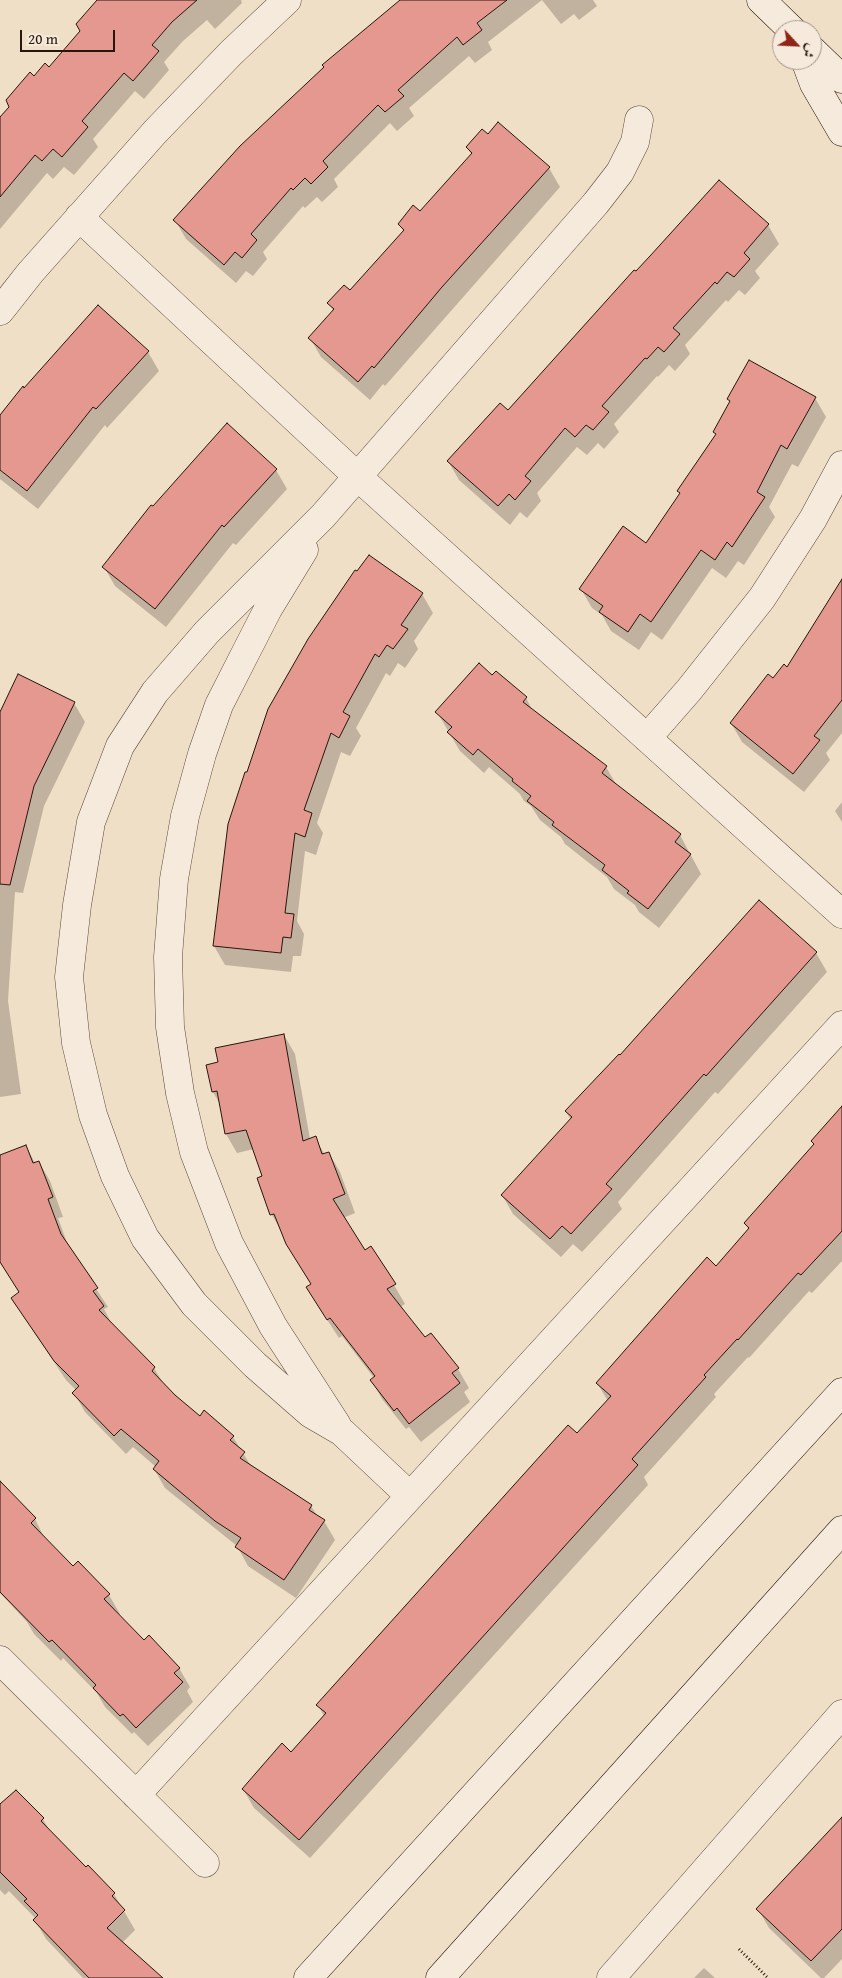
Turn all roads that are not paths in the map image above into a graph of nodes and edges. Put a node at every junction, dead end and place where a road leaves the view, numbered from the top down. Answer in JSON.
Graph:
{"nodes":[{"id":1,"x":287,"y":0,"type":"edge"},
{"id":2,"x":761,"y":0,"type":"edge"},
{"id":3,"x":782,"y":20,"type":"edge"},
{"id":4,"x":826,"y":61,"type":"edge"},
{"id":5,"x":639,"y":120,"type":"dead end"},
{"id":6,"x":842,"y":132,"type":"edge"},
{"id":7,"x":79,"y":217,"type":"junction"},
{"id":8,"x":0,"y":311,"type":"edge"},
{"id":9,"x":842,"y":465,"type":"edge"},
{"id":10,"x":357,"y":476,"type":"junction"},
{"id":11,"x":323,"y":516,"type":"junction"},
{"id":12,"x":647,"y":738,"type":"junction"},
{"id":13,"x":842,"y":914,"type":"edge"},
{"id":14,"x":842,"y":1025,"type":"edge"},
{"id":15,"x":842,"y":1392,"type":"edge"},
{"id":16,"x":342,"y":1432,"type":"junction"},
{"id":17,"x":410,"y":1496,"type":"junction"},
{"id":18,"x":842,"y":1530,"type":"edge"},
{"id":19,"x":0,"y":1660,"type":"edge"},
{"id":20,"x":842,"y":1714,"type":"edge"},
{"id":21,"x":136,"y":1794,"type":"junction"},
{"id":22,"x":204,"y":1863,"type":"dead end"},
{"id":23,"x":308,"y":1978,"type":"edge"},
{"id":24,"x":440,"y":1978,"type":"edge"},
{"id":25,"x":611,"y":1978,"type":"edge"}],
"edges":[{"from":1,"to":7,"type":"street"},
{"from":2,"to":3,"type":"street"},
{"from":4,"to":6,"type":"street"},
{"from":5,"to":10,"type":"street"},
{"from":7,"to":8,"type":"street"},
{"from":7,"to":10,"type":"street"},
{"from":9,"to":12,"type":"street"},
{"from":10,"to":11,"type":"street"},
{"from":10,"to":12,"type":"street"},
{"from":11,"to":16,"type":"street"},
{"from":11,"to":16,"type":"street"},
{"from":12,"to":13,"type":"street"},
{"from":14,"to":17,"type":"street"},
{"from":15,"to":23,"type":"street"},
{"from":16,"to":17,"type":"street"},
{"from":17,"to":21,"type":"street"},
{"from":18,"to":24,"type":"street"},
{"from":19,"to":21,"type":"street"},
{"from":20,"to":25,"type":"street"},
{"from":21,"to":22,"type":"street"}]}
